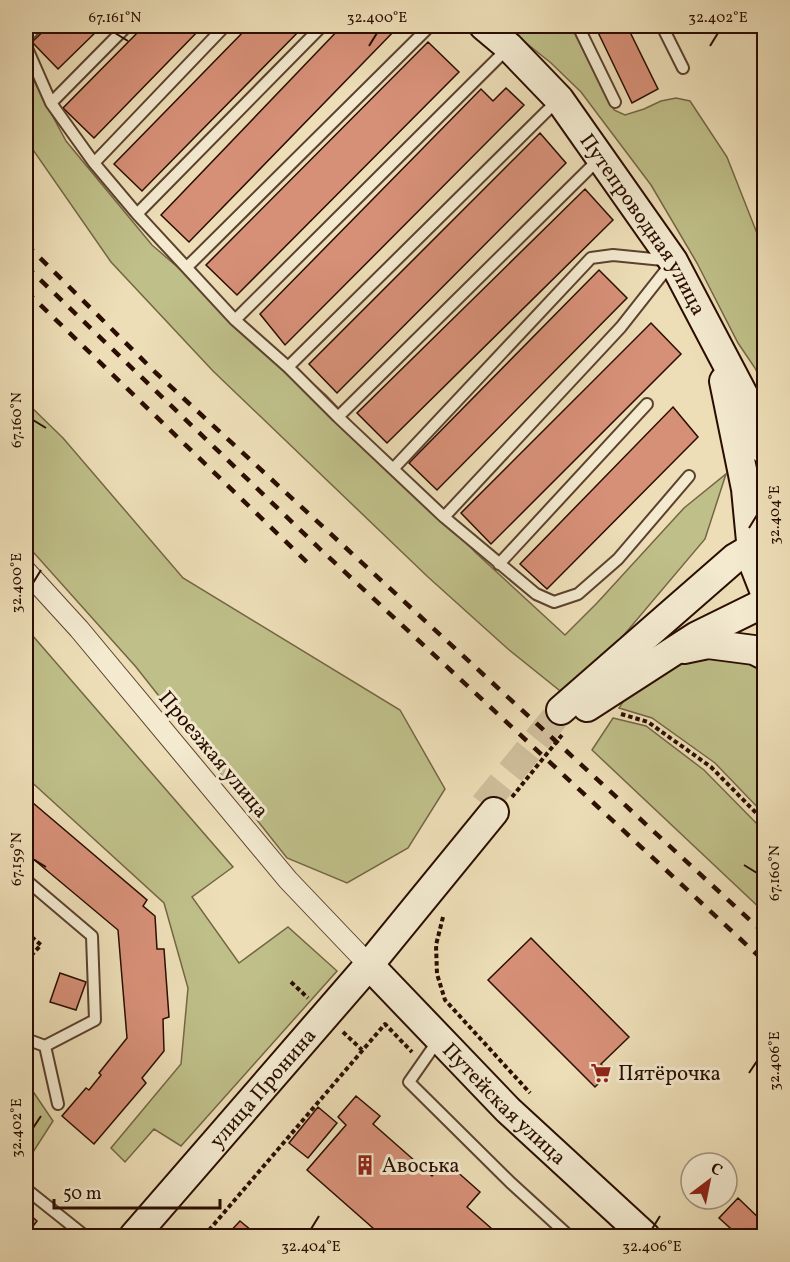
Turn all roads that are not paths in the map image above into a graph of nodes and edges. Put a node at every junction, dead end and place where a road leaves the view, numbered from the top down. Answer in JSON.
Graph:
{"nodes":[{"id":1,"x":37,"y":26,"type":"edge"},
{"id":2,"x":127,"y":26,"type":"edge"},
{"id":3,"x":225,"y":26,"type":"edge"},
{"id":4,"x":322,"y":26,"type":"edge"},
{"id":5,"x":430,"y":26,"type":"edge"},
{"id":6,"x":484,"y":26,"type":"edge"},
{"id":7,"x":578,"y":26,"type":"edge"},
{"id":8,"x":662,"y":26,"type":"edge"},
{"id":9,"x":26,"y":38,"type":"edge"},
{"id":10,"x":26,"y":46,"type":"edge"},
{"id":11,"x":509,"y":47,"type":"junction"},
{"id":12,"x":682,"y":68,"type":"dead end"},
{"id":13,"x":558,"y":99,"type":"junction"},
{"id":14,"x":615,"y":102,"type":"dead end"},
{"id":15,"x":51,"y":103,"type":"junction"},
{"id":16,"x":600,"y":158,"type":"junction"},
{"id":17,"x":94,"y":164,"type":"junction"},
{"id":18,"x":137,"y":214,"type":"junction"},
{"id":19,"x":673,"y":261,"type":"junction"},
{"id":20,"x":187,"y":267,"type":"junction"},
{"id":21,"x":235,"y":320,"type":"junction"},
{"id":22,"x":717,"y":345,"type":"junction"},
{"id":23,"x":288,"y":367,"type":"junction"},
{"id":24,"x":647,"y":404,"type":"dead end"},
{"id":25,"x":338,"y":417,"type":"junction"},
{"id":26,"x":765,"y":449,"type":"edge"},
{"id":27,"x":393,"y":469,"type":"junction"},
{"id":28,"x":689,"y":476,"type":"dead end"},
{"id":29,"x":746,"y":489,"type":"junction"},
{"id":30,"x":444,"y":517,"type":"junction"},
{"id":31,"x":758,"y":546,"type":"edge"},
{"id":32,"x":499,"y":564,"type":"junction"},
{"id":33,"x":26,"y":571,"type":"edge"},
{"id":34,"x":765,"y":590,"type":"edge"},
{"id":35,"x":765,"y":603,"type":"edge"},
{"id":36,"x":681,"y":605,"type":"junction"},
{"id":37,"x":670,"y":652,"type":"junction"},
{"id":38,"x":765,"y":655,"type":"edge"},
{"id":39,"x":494,"y":807,"type":"tunnel mouth"},
{"id":40,"x":26,"y":880,"type":"edge"},
{"id":41,"x":369,"y":965,"type":"junction"},
{"id":42,"x":26,"y":1039,"type":"edge"},
{"id":43,"x":439,"y":1039,"type":"junction"},
{"id":44,"x":45,"y":1046,"type":"junction"},
{"id":45,"x":58,"y":1104,"type":"dead end"},
{"id":46,"x":26,"y":1189,"type":"edge"},
{"id":47,"x":85,"y":1236,"type":"edge"},
{"id":48,"x":134,"y":1236,"type":"edge"},
{"id":49,"x":569,"y":1236,"type":"edge"},
{"id":50,"x":645,"y":1236,"type":"edge"}],
"edges":[{"from":1,"to":9,"type":"lane"},
{"from":2,"to":15,"type":"lane"},
{"from":3,"to":17,"type":"lane"},
{"from":4,"to":18,"type":"lane"},
{"from":5,"to":20,"type":"lane"},
{"from":6,"to":11,"type":"main road","name":"Путепроводная улица"},
{"from":7,"to":14,"type":"lane"},
{"from":8,"to":12,"type":"lane"},
{"from":10,"to":15,"type":"lane"},
{"from":11,"to":13,"type":"main road","name":"Путепроводная улица"},
{"from":11,"to":21,"type":"lane"},
{"from":13,"to":16,"type":"main road","name":"Путепроводная улица"},
{"from":13,"to":23,"type":"lane"},
{"from":15,"to":17,"type":"lane"},
{"from":16,"to":19,"type":"main road","name":"Путепроводная улица"},
{"from":16,"to":25,"type":"lane"},
{"from":17,"to":18,"type":"lane"},
{"from":18,"to":20,"type":"lane"},
{"from":19,"to":22,"type":"main road","name":"Путепроводная улица"},
{"from":19,"to":27,"type":"lane"},
{"from":19,"to":30,"type":"lane"},
{"from":20,"to":21,"type":"lane"},
{"from":21,"to":23,"type":"lane"},
{"from":22,"to":26,"type":"main road","name":"Путепроводная улица"},
{"from":22,"to":29,"type":"main road"},
{"from":23,"to":25,"type":"lane"},
{"from":24,"to":32,"type":"lane"},
{"from":25,"to":27,"type":"lane"},
{"from":27,"to":30,"type":"lane"},
{"from":28,"to":32,"type":"lane"},
{"from":29,"to":31,"type":"main road"},
{"from":29,"to":36,"type":"main road"},
{"from":30,"to":32,"type":"lane"},
{"from":31,"to":34,"type":"main road"},
{"from":31,"to":36,"type":"main road"},
{"from":33,"to":41,"type":"street","name":"Проезжая улица"},
{"from":35,"to":37,"type":"main road"},
{"from":36,"to":37,"type":"main road"},
{"from":37,"to":38,"type":"main road"},
{"from":39,"to":41,"type":"main road","name":"улица Пронина"},
{"from":40,"to":44,"type":"lane"},
{"from":41,"to":43,"type":"main road","name":"Путейская улица"},
{"from":41,"to":48,"type":"main road","name":"улица Пронина"},
{"from":42,"to":44,"type":"lane"},
{"from":43,"to":49,"type":"lane"},
{"from":43,"to":50,"type":"main road","name":"Путейская улица"},
{"from":44,"to":45,"type":"lane"},
{"from":46,"to":47,"type":"lane"}]}
